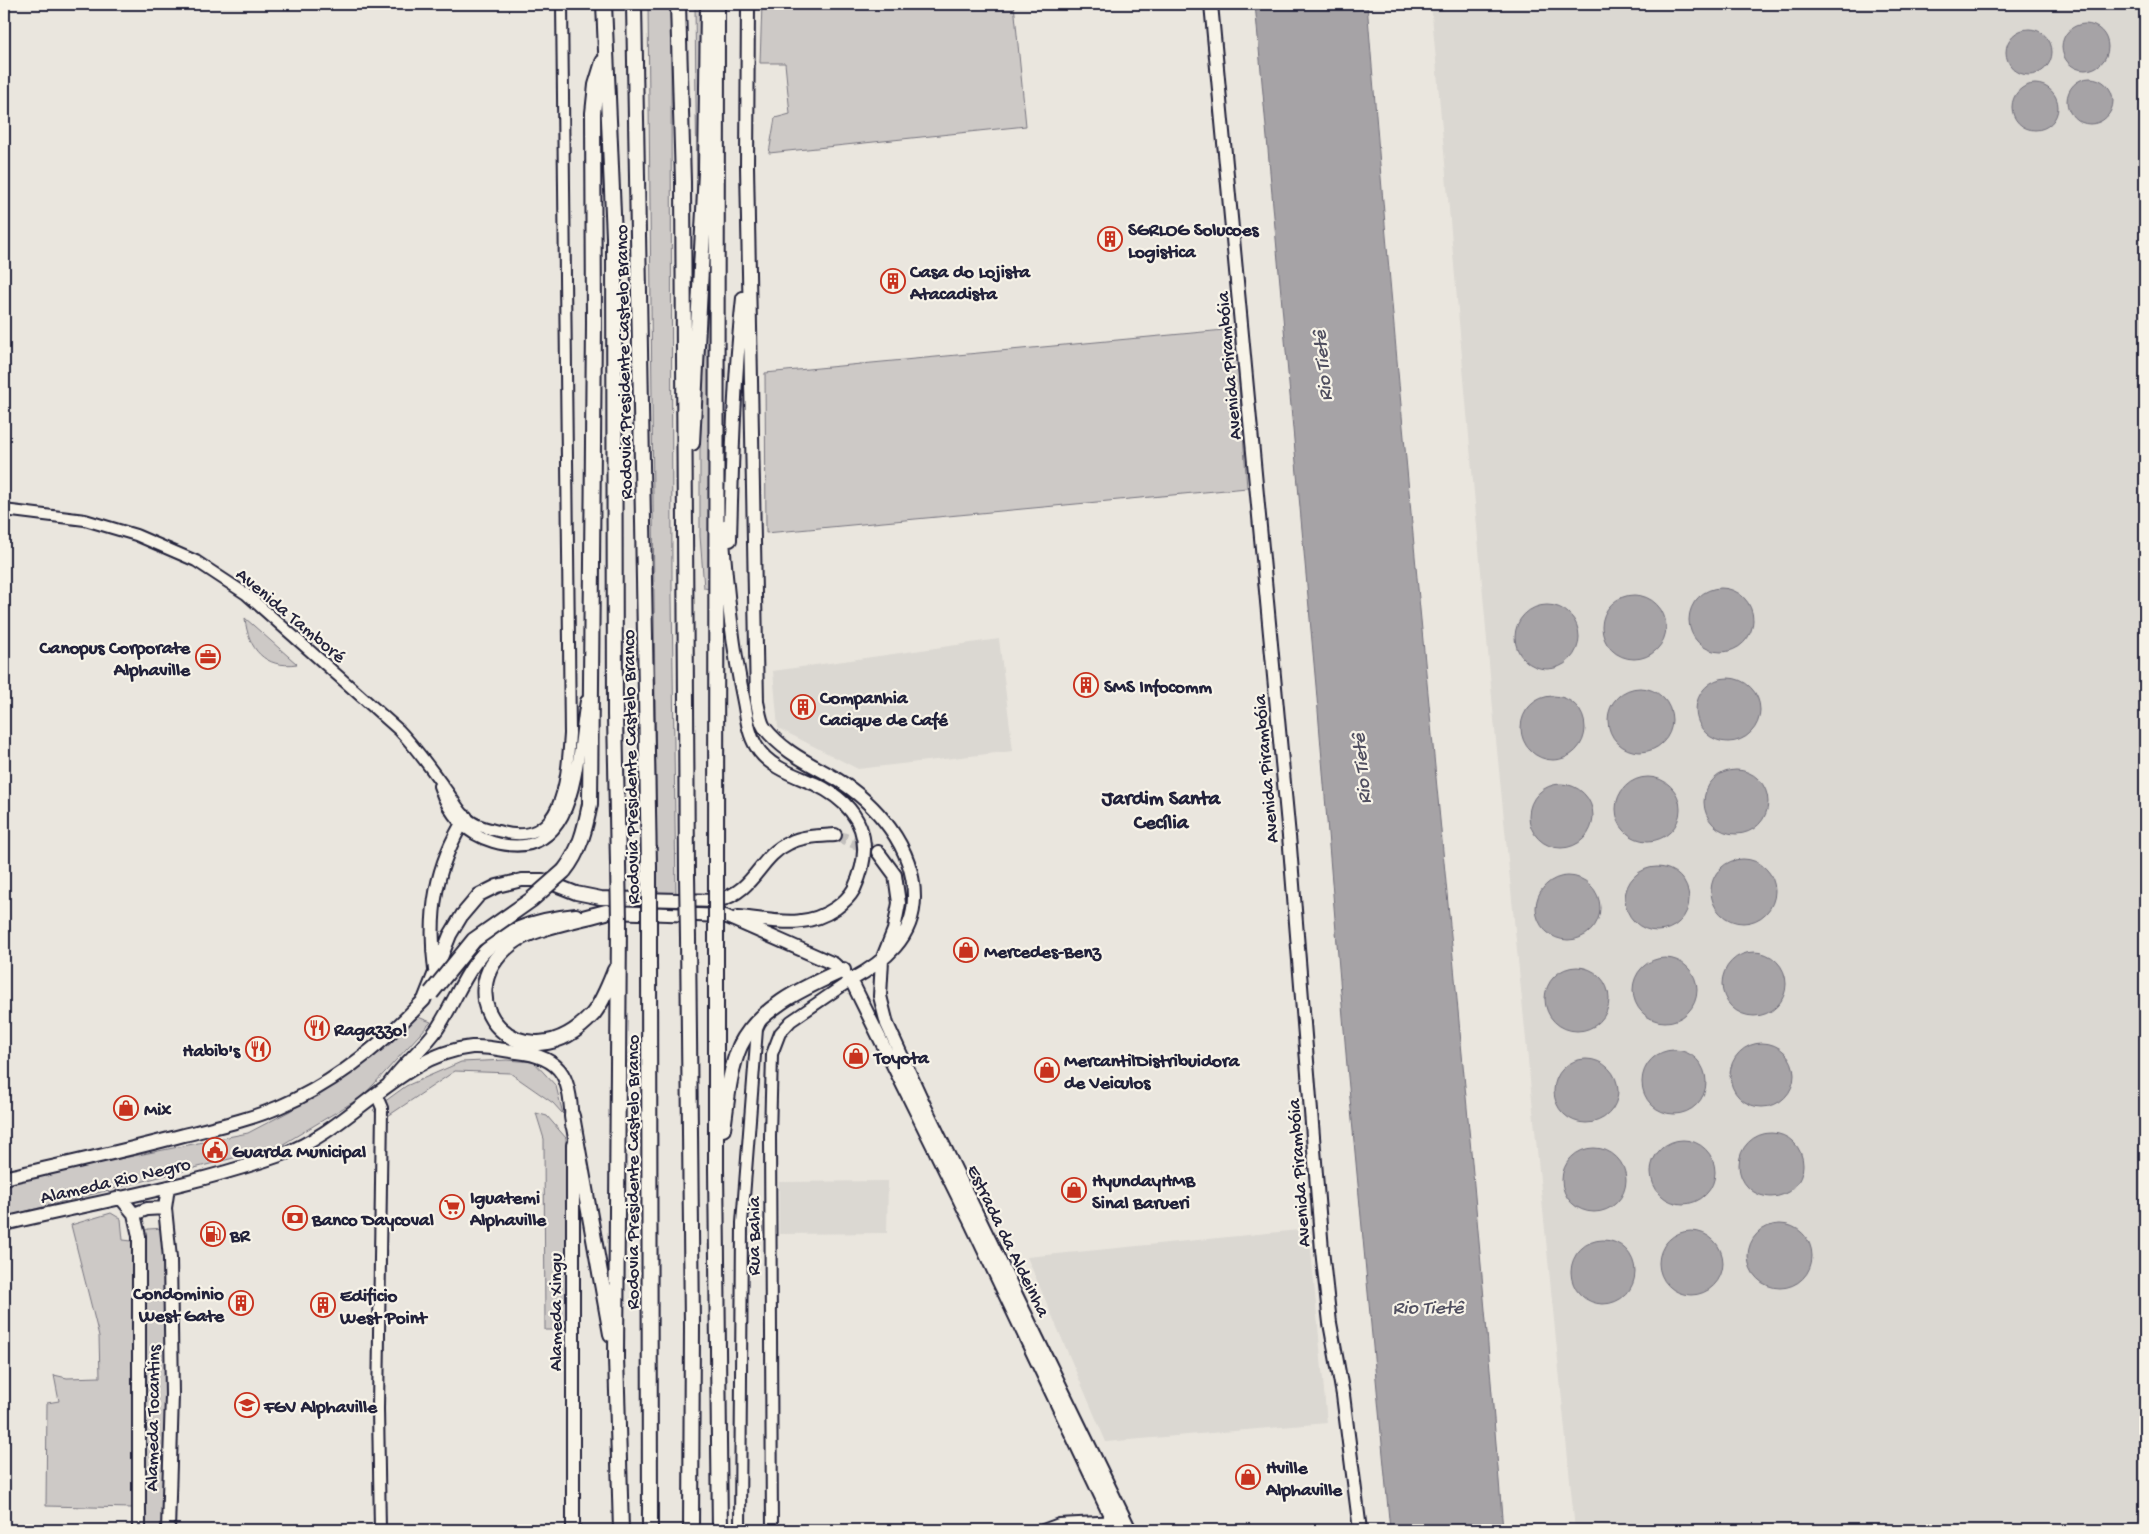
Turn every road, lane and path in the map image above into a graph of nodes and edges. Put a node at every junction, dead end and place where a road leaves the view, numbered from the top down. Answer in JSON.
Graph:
{"nodes":[{"id":1,"x":562,"y":4,"type":"edge"},
{"id":2,"x":604,"y":4,"type":"edge"},
{"id":3,"x":634,"y":4,"type":"edge"},
{"id":4,"x":678,"y":4,"type":"edge"},
{"id":5,"x":708,"y":4,"type":"edge"},
{"id":6,"x":717,"y":4,"type":"edge"},
{"id":7,"x":748,"y":4,"type":"edge"},
{"id":8,"x":1211,"y":4,"type":"edge"},
{"id":9,"x":606,"y":52,"type":"junction"},
{"id":10,"x":749,"y":251,"type":"junction"},
{"id":11,"x":717,"y":445,"type":"junction"},
{"id":12,"x":4,"y":510,"type":"edge"},
{"id":13,"x":684,"y":539,"type":"junction"},
{"id":14,"x":729,"y":609,"type":"junction"},
{"id":15,"x":590,"y":681,"type":"junction"},
{"id":16,"x":463,"y":821,"type":"junction"},
{"id":17,"x":836,"y":835,"type":"tunnel mouth"},
{"id":18,"x":878,"y":852,"type":"tunnel mouth"},
{"id":19,"x":606,"y":912,"type":"junction"},
{"id":20,"x":725,"y":916,"type":"junction"},
{"id":21,"x":619,"y":956,"type":"junction"},
{"id":22,"x":882,"y":960,"type":"junction"},
{"id":23,"x":435,"y":973,"type":"junction"},
{"id":24,"x":847,"y":975,"type":"junction"},
{"id":25,"x":428,"y":996,"type":"junction"},
{"id":26,"x":863,"y":1004,"type":"junction"},
{"id":27,"x":881,"y":1005,"type":"junction"},
{"id":28,"x":763,"y":1016,"type":"junction"},
{"id":29,"x":558,"y":1067,"type":"joint"},
{"id":30,"x":389,"y":1084,"type":"junction"},
{"id":31,"x":376,"y":1094,"type":"junction"},
{"id":32,"x":572,"y":1116,"type":"junction"},
{"id":33,"x":716,"y":1169,"type":"junction"},
{"id":34,"x":4,"y":1178,"type":"edge"},
{"id":35,"x":168,"y":1187,"type":"junction"},
{"id":36,"x":120,"y":1197,"type":"junction"},
{"id":37,"x":165,"y":1208,"type":"junction"},
{"id":38,"x":134,"y":1214,"type":"junction"},
{"id":39,"x":4,"y":1224,"type":"edge"},
{"id":40,"x":616,"y":1357,"type":"junction"},
{"id":41,"x":1122,"y":1526,"type":"edge"},
{"id":42,"x":139,"y":1530,"type":"edge"},
{"id":43,"x":168,"y":1530,"type":"edge"},
{"id":44,"x":380,"y":1530,"type":"edge"},
{"id":45,"x":573,"y":1530,"type":"edge"},
{"id":46,"x":621,"y":1530,"type":"edge"},
{"id":47,"x":650,"y":1530,"type":"edge"},
{"id":48,"x":691,"y":1530,"type":"edge"},
{"id":49,"x":720,"y":1530,"type":"edge"},
{"id":50,"x":740,"y":1530,"type":"edge"},
{"id":51,"x":772,"y":1530,"type":"edge"},
{"id":52,"x":1043,"y":1530,"type":"edge"},
{"id":53,"x":1360,"y":1530,"type":"edge"}],
"edges":[{"from":1,"to":16,"type":"street"},
{"from":2,"to":9,"type":"highway","name":"Rodovia Presidente Castelo Branco"},
{"from":3,"to":47,"type":"highway","name":"Rodovia Presidente Castelo Branco","bridge":true},
{"from":4,"to":13,"type":"highway"},
{"from":5,"to":13,"type":"highway"},
{"from":6,"to":11,"type":"highway"},
{"from":7,"to":10,"type":"main road"},
{"from":8,"to":53,"type":"main road","name":"Avenida Pirambóia"},
{"from":9,"to":15,"type":"highway"},
{"from":9,"to":21,"type":"highway","name":"Rodovia Presidente Castelo Branco","bridge":true},
{"from":10,"to":14,"type":"main road"},
{"from":10,"to":22,"type":"main road"},
{"from":11,"to":14,"type":"main road"},
{"from":11,"to":33,"type":"highway","bridge":true},
{"from":12,"to":16,"type":"street","name":"Avenida Tamboré"},
{"from":13,"to":48,"type":"highway","bridge":true},
{"from":14,"to":20,"type":"main road"},
{"from":15,"to":16,"type":"street"},
{"from":15,"to":25,"type":"highway","bridge":true},
{"from":16,"to":23,"type":"main road"},
{"from":17,"to":23,"type":"main road"},
{"from":18,"to":22,"type":"main road","name":"Estrada da Aldeinha"},
{"from":19,"to":20,"type":"main road"},
{"from":19,"to":21,"type":"highway"},
{"from":19,"to":30,"type":"main road"},
{"from":20,"to":24,"type":"main road"},
{"from":21,"to":40,"type":"highway","name":"Rodovia Presidente Castelo Branco"},
{"from":22,"to":24,"type":"main road"},
{"from":22,"to":27,"type":"main road","name":"Estrada da Aldeinha"},
{"from":23,"to":25,"type":"main road"},
{"from":24,"to":26,"type":"main road","name":"Estrada da Aldeinha"},
{"from":24,"to":28,"type":"highway"},
{"from":24,"to":51,"type":"street","name":"Rua Bahia"},
{"from":25,"to":34,"type":"main road","name":"Alameda Rio Negro"},
{"from":26,"to":27,"type":"main road"},
{"from":26,"to":41,"type":"main road","name":"Estrada da Aldeinha"},
{"from":27,"to":41,"type":"main road","name":"Estrada da Aldeinha"},
{"from":28,"to":33,"type":"highway"},
{"from":28,"to":50,"type":"street"},
{"from":29,"to":30,"type":"main road","name":"Alameda Rio Negro"},
{"from":29,"to":32,"type":"main road","name":"Alameda Xingu"},
{"from":30,"to":31,"type":"main road","name":"Alameda Rio Negro"},
{"from":31,"to":35,"type":"main road","name":"Alameda Rio Negro"},
{"from":31,"to":44,"type":"street"},
{"from":32,"to":40,"type":"highway"},
{"from":32,"to":45,"type":"main road","name":"Alameda Xingu"},
{"from":33,"to":49,"type":"highway"},
{"from":35,"to":36,"type":"main road","name":"Alameda Rio Negro"},
{"from":35,"to":37,"type":"main road","name":"Alameda Tocantins"},
{"from":36,"to":38,"type":"main road","name":"Alameda Tocantins"},
{"from":36,"to":39,"type":"main road","name":"Alameda Rio Negro"},
{"from":37,"to":38,"type":"main road"},
{"from":37,"to":43,"type":"main road","name":"Alameda Tocantins"},
{"from":38,"to":42,"type":"main road","name":"Alameda Tocantins"},
{"from":40,"to":46,"type":"highway","name":"Rodovia Presidente Castelo Branco"},
{"from":41,"to":52,"type":"street"}]}
